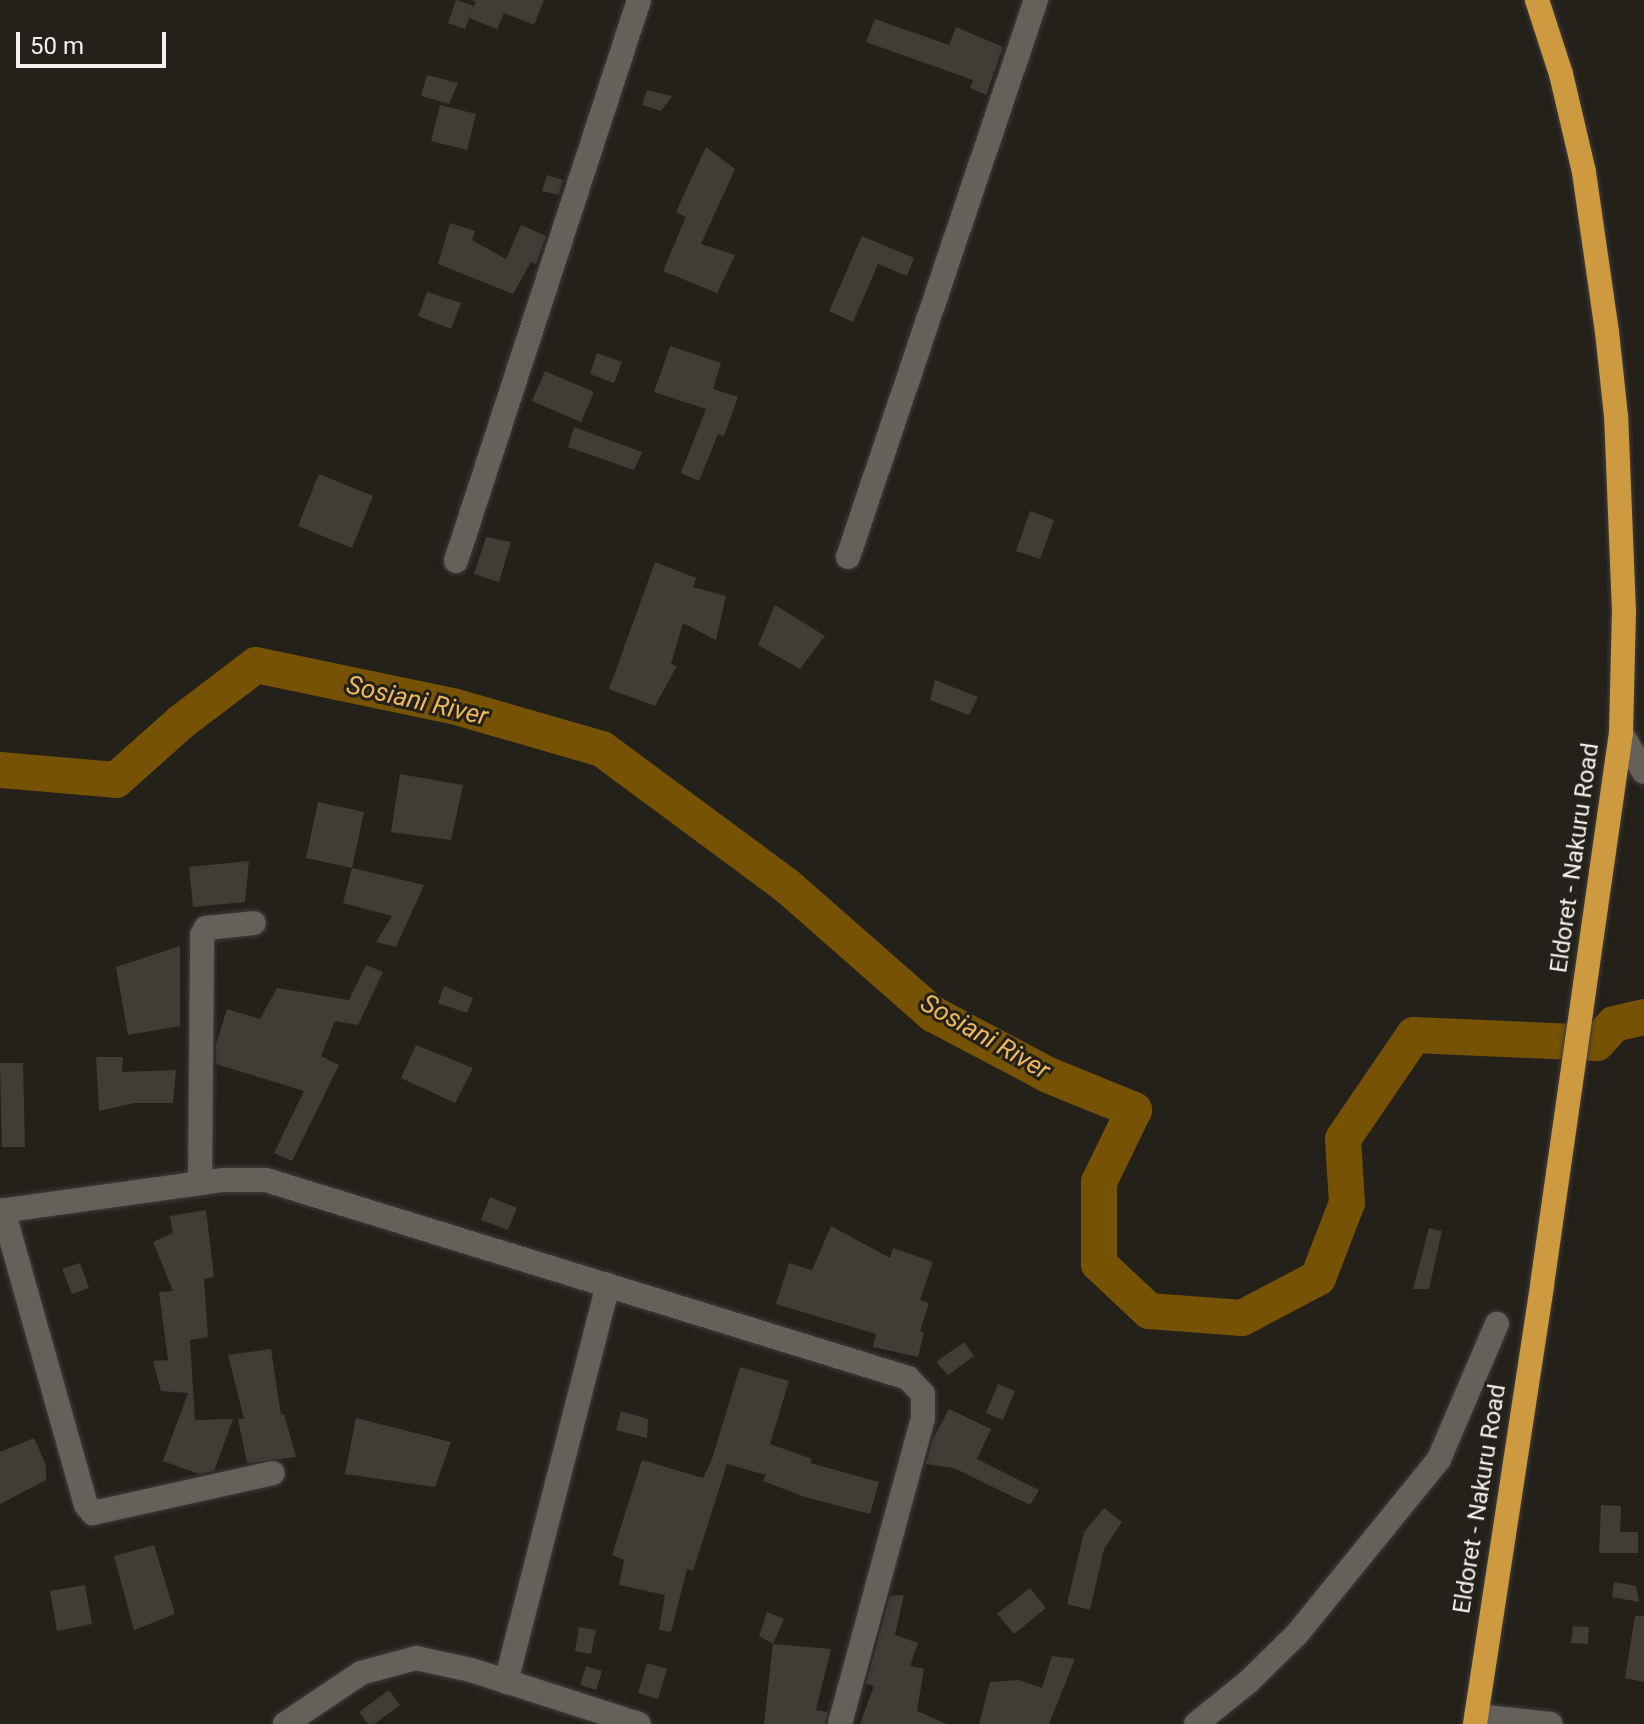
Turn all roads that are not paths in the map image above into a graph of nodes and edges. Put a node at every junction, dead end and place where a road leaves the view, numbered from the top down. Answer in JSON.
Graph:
{"nodes":[{"id":1,"x":639,"y":0,"type":"edge"},
{"id":2,"x":1036,"y":0,"type":"edge"},
{"id":3,"x":1537,"y":0,"type":"edge"},
{"id":4,"x":848,"y":557,"type":"dead end"},
{"id":5,"x":456,"y":561,"type":"dead end"},
{"id":6,"x":1621,"y":733,"type":"junction"},
{"id":7,"x":1644,"y":772,"type":"edge"},
{"id":8,"x":254,"y":923,"type":"dead end"},
{"id":9,"x":200,"y":1183,"type":"junction"},
{"id":10,"x":2,"y":1211,"type":"edge"},
{"id":11,"x":608,"y":1285,"type":"junction"},
{"id":12,"x":1497,"y":1324,"type":"dead end"},
{"id":13,"x":273,"y":1473,"type":"dead end"},
{"id":14,"x":506,"y":1682,"type":"junction"},
{"id":15,"x":1475,"y":1720,"type":"edge"},
{"id":16,"x":285,"y":1724,"type":"edge"},
{"id":17,"x":639,"y":1724,"type":"edge"},
{"id":18,"x":840,"y":1724,"type":"edge"},
{"id":19,"x":1196,"y":1724,"type":"edge"},
{"id":20,"x":1551,"y":1724,"type":"edge"}],
"edges":[{"from":1,"to":5,"type":"street"},
{"from":2,"to":4,"type":"street"},
{"from":3,"to":6,"type":"highway","name":"Eldoret - Nakuru Road"},
{"from":6,"to":7,"type":"street"},
{"from":6,"to":15,"type":"highway","name":"Eldoret - Nakuru Road"},
{"from":8,"to":9,"type":"street"},
{"from":9,"to":10,"type":"street"},
{"from":9,"to":11,"type":"street"},
{"from":10,"to":13,"type":"street"},
{"from":11,"to":14,"type":"street"},
{"from":11,"to":18,"type":"street"},
{"from":12,"to":19,"type":"street"},
{"from":14,"to":16,"type":"street"},
{"from":14,"to":17,"type":"street"},
{"from":15,"to":20,"type":"street"}]}
